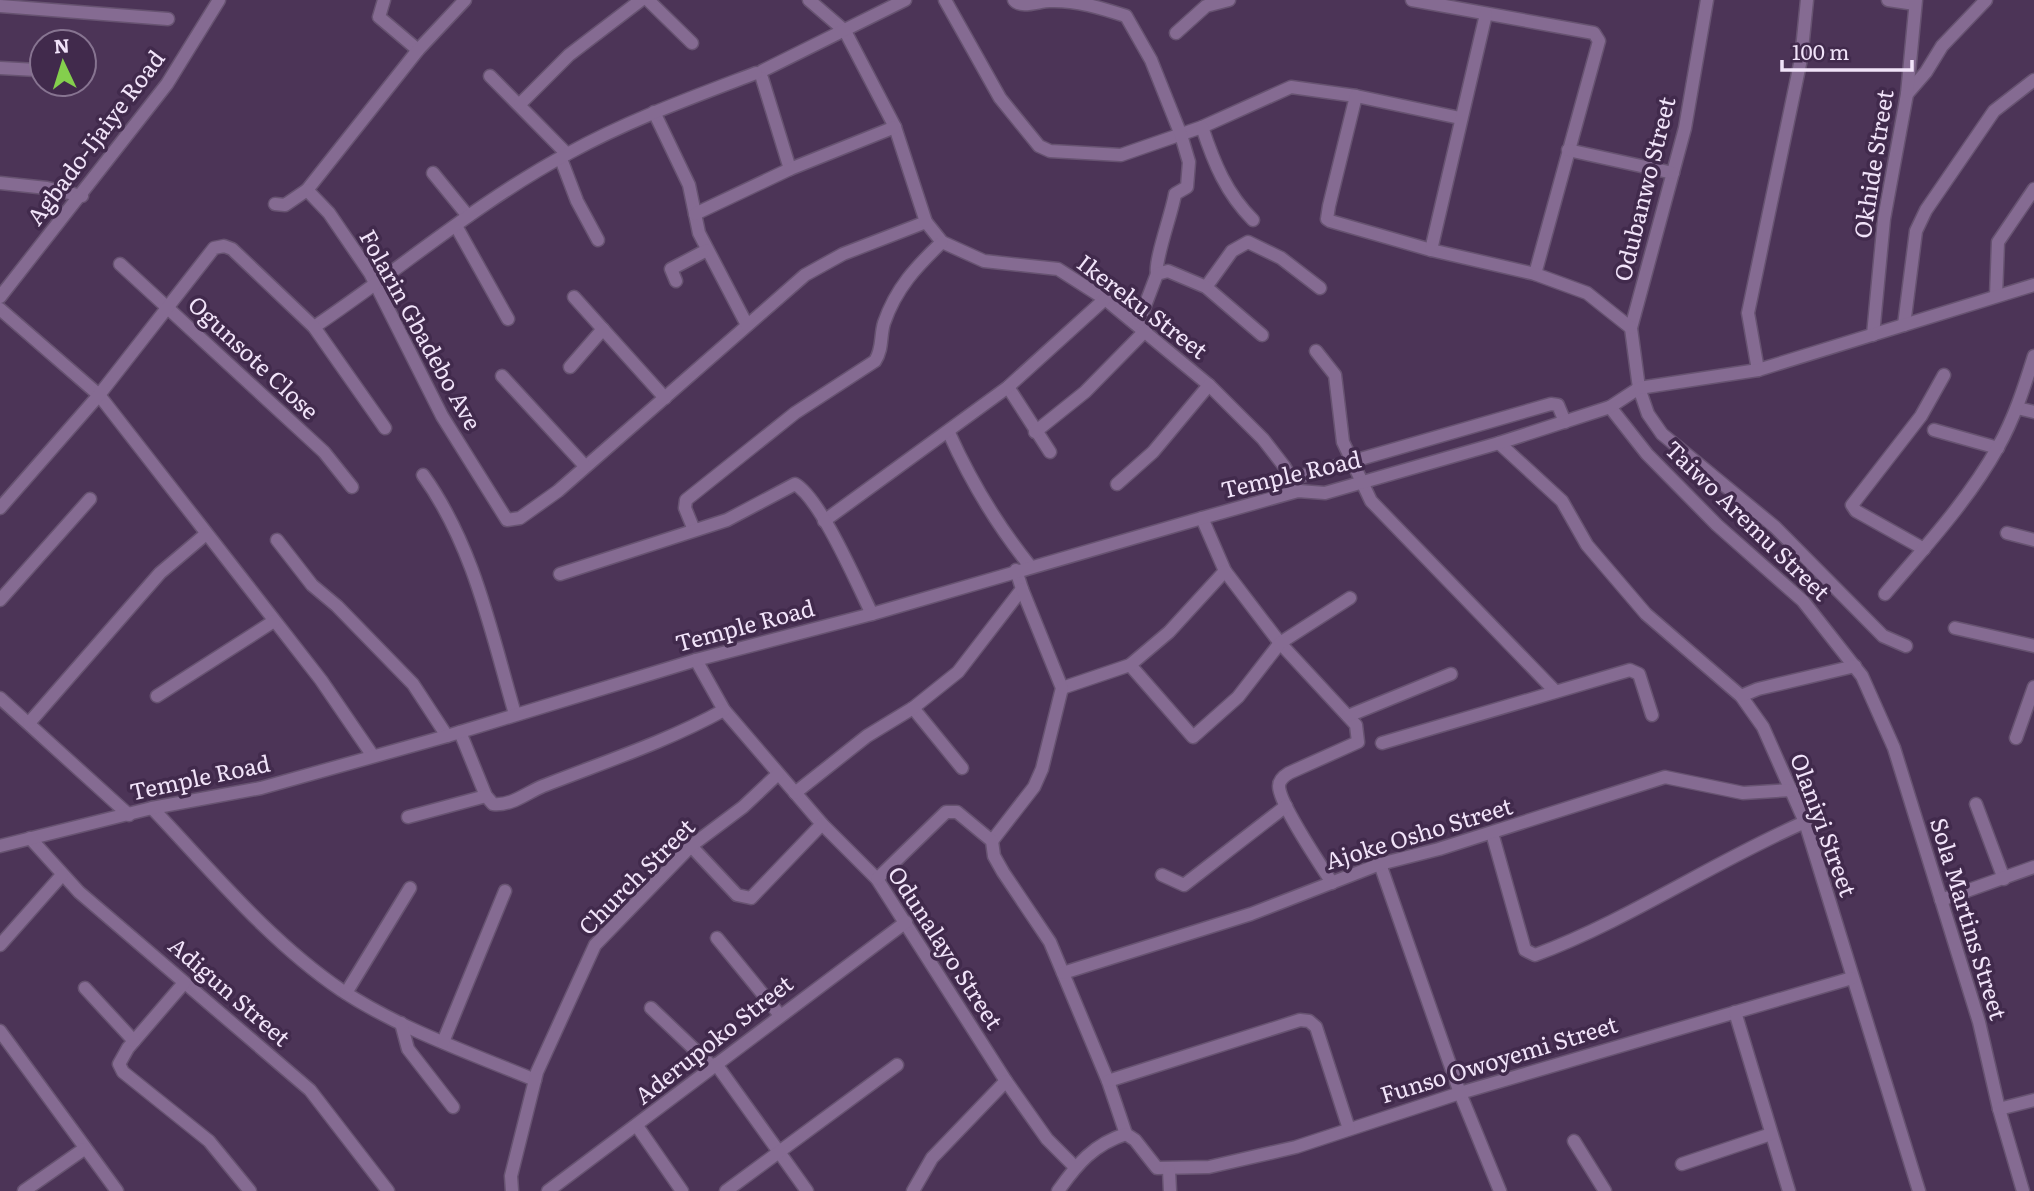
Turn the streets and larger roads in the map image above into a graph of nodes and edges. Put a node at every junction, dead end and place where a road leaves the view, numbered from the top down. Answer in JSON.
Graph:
{"nodes":[{"id":1,"x":219,"y":0,"type":"edge"},
{"id":2,"x":384,"y":0,"type":"edge"},
{"id":3,"x":465,"y":0,"type":"edge"},
{"id":4,"x":641,"y":0,"type":"edge"},
{"id":5,"x":648,"y":0,"type":"edge"},
{"id":6,"x":809,"y":0,"type":"edge"},
{"id":7,"x":905,"y":0,"type":"edge"},
{"id":8,"x":946,"y":0,"type":"edge"},
{"id":9,"x":1014,"y":0,"type":"edge"},
{"id":10,"x":1229,"y":0,"type":"edge"},
{"id":11,"x":1412,"y":0,"type":"edge"},
{"id":12,"x":1707,"y":0,"type":"edge"},
{"id":13,"x":1807,"y":0,"type":"edge"},
{"id":14,"x":1888,"y":0,"type":"edge"},
{"id":15,"x":1986,"y":0,"type":"edge"},
{"id":16,"x":1915,"y":2,"type":"edge"},
{"id":17,"x":1204,"y":3,"type":"edge"},
{"id":18,"x":52,"y":5,"type":"edge"},
{"id":19,"x":0,"y":6,"type":"edge"},
{"id":20,"x":1486,"y":14,"type":"junction"},
{"id":21,"x":169,"y":19,"type":"dead end"},
{"id":22,"x":845,"y":32,"type":"junction"},
{"id":23,"x":1176,"y":33,"type":"dead end"},
{"id":24,"x":692,"y":43,"type":"dead end"},
{"id":25,"x":418,"y":50,"type":"junction"},
{"id":26,"x":0,"y":68,"type":"edge"},
{"id":27,"x":28,"y":70,"type":"edge"},
{"id":28,"x":760,"y":74,"type":"junction"},
{"id":29,"x":490,"y":76,"type":"dead end"},
{"id":30,"x":2034,"y":80,"type":"edge"},
{"id":31,"x":1907,"y":94,"type":"junction"},
{"id":32,"x":1356,"y":96,"type":"junction"},
{"id":33,"x":520,"y":104,"type":"junction"},
{"id":34,"x":654,"y":112,"type":"junction"},
{"id":35,"x":1460,"y":118,"type":"junction"},
{"id":36,"x":895,"y":127,"type":"junction"},
{"id":37,"x":1191,"y":131,"type":"junction"},
{"id":38,"x":1568,"y":150,"type":"junction"},
{"id":39,"x":564,"y":156,"type":"junction"},
{"id":40,"x":790,"y":169,"type":"junction"},
{"id":41,"x":433,"y":173,"type":"dead end"},
{"id":42,"x":1673,"y":173,"type":"junction"},
{"id":43,"x":0,"y":183,"type":"edge"},
{"id":44,"x":2034,"y":189,"type":"edge"},
{"id":45,"x":307,"y":190,"type":"junction"},
{"id":46,"x":82,"y":196,"type":"junction"},
{"id":47,"x":275,"y":204,"type":"dead end"},
{"id":48,"x":695,"y":214,"type":"junction"},
{"id":49,"x":468,"y":216,"type":"junction"},
{"id":50,"x":1253,"y":220,"type":"dead end"},
{"id":51,"x":926,"y":222,"type":"junction"},
{"id":52,"x":456,"y":226,"type":"junction"},
{"id":53,"x":598,"y":240,"type":"dead end"},
{"id":54,"x":942,"y":242,"type":"junction"},
{"id":55,"x":707,"y":250,"type":"junction"},
{"id":56,"x":1431,"y":250,"type":"junction"},
{"id":57,"x":120,"y":264,"type":"dead end"},
{"id":58,"x":1157,"y":274,"type":"junction"},
{"id":59,"x":1535,"y":274,"type":"junction"},
{"id":60,"x":676,"y":281,"type":"dead end"},
{"id":61,"x":2034,"y":285,"type":"edge"},
{"id":62,"x":374,"y":286,"type":"junction"},
{"id":63,"x":1206,"y":287,"type":"junction"},
{"id":64,"x":1320,"y":288,"type":"dead end"},
{"id":65,"x":1996,"y":296,"type":"junction"},
{"id":66,"x":0,"y":297,"type":"edge"},
{"id":67,"x":574,"y":297,"type":"dead end"},
{"id":68,"x":1105,"y":299,"type":"junction"},
{"id":69,"x":167,"y":307,"type":"junction"},
{"id":70,"x":0,"y":309,"type":"edge"},
{"id":71,"x":509,"y":319,"type":"dead end"},
{"id":72,"x":747,"y":325,"type":"junction"},
{"id":73,"x":1904,"y":325,"type":"junction"},
{"id":74,"x":314,"y":327,"type":"junction"},
{"id":75,"x":1142,"y":327,"type":"junction"},
{"id":76,"x":1631,"y":328,"type":"junction"},
{"id":77,"x":603,"y":329,"type":"junction"},
{"id":78,"x":1262,"y":335,"type":"dead end"},
{"id":79,"x":1873,"y":335,"type":"junction"},
{"id":80,"x":1316,"y":351,"type":"dead end"},
{"id":81,"x":2034,"y":356,"type":"edge"},
{"id":82,"x":570,"y":367,"type":"dead end"},
{"id":83,"x":1758,"y":370,"type":"junction"},
{"id":84,"x":1944,"y":375,"type":"dead end"},
{"id":85,"x":502,"y":376,"type":"dead end"},
{"id":86,"x":1209,"y":385,"type":"junction"},
{"id":87,"x":1008,"y":387,"type":"junction"},
{"id":88,"x":1637,"y":390,"type":"junction"},
{"id":89,"x":99,"y":395,"type":"junction"},
{"id":90,"x":665,"y":398,"type":"junction"},
{"id":91,"x":1611,"y":406,"type":"junction"},
{"id":92,"x":2017,"y":408,"type":"junction"},
{"id":93,"x":2034,"y":412,"type":"edge"},
{"id":94,"x":1565,"y":422,"type":"junction"},
{"id":95,"x":385,"y":428,"type":"dead end"},
{"id":96,"x":1934,"y":430,"type":"dead end"},
{"id":97,"x":1035,"y":432,"type":"junction"},
{"id":98,"x":949,"y":433,"type":"junction"},
{"id":99,"x":1499,"y":443,"type":"junction"},
{"id":100,"x":1998,"y":448,"type":"junction"},
{"id":101,"x":1050,"y":452,"type":"dead end"},
{"id":102,"x":1351,"y":464,"type":"junction"},
{"id":103,"x":585,"y":466,"type":"junction"},
{"id":104,"x":423,"y":475,"type":"dead end"},
{"id":105,"x":1363,"y":481,"type":"junction"},
{"id":106,"x":1117,"y":484,"type":"dead end"},
{"id":107,"x":1294,"y":485,"type":"junction"},
{"id":108,"x":352,"y":487,"type":"dead end"},
{"id":109,"x":90,"y":499,"type":"dead end"},
{"id":110,"x":0,"y":508,"type":"edge"},
{"id":111,"x":1202,"y":518,"type":"junction"},
{"id":112,"x":824,"y":521,"type":"junction"},
{"id":113,"x":694,"y":530,"type":"junction"},
{"id":114,"x":2007,"y":533,"type":"dead end"},
{"id":115,"x":206,"y":534,"type":"junction"},
{"id":116,"x":277,"y":540,"type":"dead end"},
{"id":117,"x":2034,"y":540,"type":"edge"},
{"id":118,"x":1924,"y":549,"type":"junction"},
{"id":119,"x":1030,"y":566,"type":"junction"},
{"id":120,"x":1016,"y":570,"type":"junction"},
{"id":121,"x":1225,"y":571,"type":"junction"},
{"id":122,"x":561,"y":574,"type":"dead end"},
{"id":123,"x":1022,"y":589,"type":"junction"},
{"id":124,"x":1885,"y":594,"type":"dead end"},
{"id":125,"x":1350,"y":598,"type":"dead end"},
{"id":126,"x":0,"y":600,"type":"edge"},
{"id":127,"x":872,"y":614,"type":"junction"},
{"id":128,"x":274,"y":621,"type":"junction"},
{"id":129,"x":1955,"y":628,"type":"dead end"},
{"id":130,"x":1280,"y":643,"type":"junction"},
{"id":131,"x":1906,"y":646,"type":"dead end"},
{"id":132,"x":2034,"y":646,"type":"edge"},
{"id":133,"x":696,"y":660,"type":"junction"},
{"id":134,"x":1130,"y":665,"type":"junction"},
{"id":135,"x":1855,"y":666,"type":"junction"},
{"id":136,"x":1451,"y":674,"type":"dead end"},
{"id":137,"x":2034,"y":687,"type":"edge"},
{"id":138,"x":1062,"y":688,"type":"junction"},
{"id":139,"x":1555,"y":691,"type":"junction"},
{"id":140,"x":157,"y":696,"type":"dead end"},
{"id":141,"x":1741,"y":696,"type":"junction"},
{"id":142,"x":0,"y":699,"type":"edge"},
{"id":143,"x":913,"y":708,"type":"junction"},
{"id":144,"x":724,"y":710,"type":"junction"},
{"id":145,"x":515,"y":714,"type":"junction"},
{"id":146,"x":1652,"y":715,"type":"dead end"},
{"id":147,"x":1348,"y":716,"type":"junction"},
{"id":148,"x":29,"y":723,"type":"junction"},
{"id":149,"x":453,"y":734,"type":"junction"},
{"id":150,"x":2016,"y":738,"type":"dead end"},
{"id":151,"x":1382,"y":743,"type":"dead end"},
{"id":152,"x":373,"y":756,"type":"junction"},
{"id":153,"x":962,"y":768,"type":"dead end"},
{"id":154,"x":778,"y":774,"type":"junction"},
{"id":155,"x":1791,"y":790,"type":"junction"},
{"id":156,"x":795,"y":793,"type":"junction"},
{"id":157,"x":486,"y":796,"type":"junction"},
{"id":158,"x":1976,"y":804,"type":"dead end"},
{"id":159,"x":1286,"y":807,"type":"junction"},
{"id":160,"x":152,"y":808,"type":"junction"},
{"id":161,"x":128,"y":815,"type":"junction"},
{"id":162,"x":408,"y":817,"type":"dead end"},
{"id":163,"x":1805,"y":822,"type":"junction"},
{"id":164,"x":822,"y":824,"type":"junction"},
{"id":165,"x":1492,"y":833,"type":"junction"},
{"id":166,"x":30,"y":838,"type":"junction"},
{"id":167,"x":992,"y":841,"type":"junction"},
{"id":168,"x":0,"y":846,"type":"edge"},
{"id":169,"x":691,"y":846,"type":"junction"},
{"id":170,"x":1380,"y":864,"type":"junction"},
{"id":171,"x":2034,"y":867,"type":"edge"},
{"id":172,"x":62,"y":875,"type":"junction"},
{"id":173,"x":1162,"y":875,"type":"dead end"},
{"id":174,"x":877,"y":879,"type":"junction"},
{"id":175,"x":2004,"y":879,"type":"junction"},
{"id":176,"x":1332,"y":883,"type":"junction"},
{"id":177,"x":410,"y":888,"type":"dead end"},
{"id":178,"x":505,"y":891,"type":"dead end"},
{"id":179,"x":1941,"y":900,"type":"junction"},
{"id":180,"x":906,"y":922,"type":"junction"},
{"id":181,"x":717,"y":938,"type":"dead end"},
{"id":182,"x":0,"y":944,"type":"edge"},
{"id":183,"x":1063,"y":973,"type":"junction"},
{"id":184,"x":1852,"y":978,"type":"junction"},
{"id":185,"x":184,"y":983,"type":"junction"},
{"id":186,"x":85,"y":988,"type":"dead end"},
{"id":187,"x":346,"y":993,"type":"junction"},
{"id":188,"x":651,"y":1008,"type":"dead end"},
{"id":189,"x":1735,"y":1012,"type":"junction"},
{"id":190,"x":779,"y":1014,"type":"junction"},
{"id":191,"x":401,"y":1023,"type":"junction"},
{"id":192,"x":0,"y":1031,"type":"edge"},
{"id":193,"x":134,"y":1041,"type":"junction"},
{"id":194,"x":443,"y":1042,"type":"junction"},
{"id":195,"x":714,"y":1065,"type":"junction"},
{"id":196,"x":897,"y":1065,"type":"dead end"},
{"id":197,"x":535,"y":1080,"type":"junction"},
{"id":198,"x":1006,"y":1081,"type":"junction"},
{"id":199,"x":1108,"y":1081,"type":"junction"},
{"id":200,"x":1460,"y":1093,"type":"junction"},
{"id":201,"x":2034,"y":1100,"type":"edge"},
{"id":202,"x":453,"y":1107,"type":"dead end"},
{"id":203,"x":1999,"y":1109,"type":"junction"},
{"id":204,"x":637,"y":1126,"type":"junction"},
{"id":205,"x":1349,"y":1129,"type":"junction"},
{"id":206,"x":1126,"y":1134,"type":"junction"},
{"id":207,"x":1771,"y":1134,"type":"junction"},
{"id":208,"x":1574,"y":1141,"type":"dead end"},
{"id":209,"x":84,"y":1149,"type":"junction"},
{"id":210,"x":780,"y":1151,"type":"junction"},
{"id":211,"x":1682,"y":1164,"type":"dead end"},
{"id":212,"x":1075,"y":1167,"type":"junction"},
{"id":213,"x":1163,"y":1169,"type":"junction"},
{"id":214,"x":554,"y":1189,"type":"edge"},
{"id":215,"x":24,"y":1191,"type":"edge"},
{"id":216,"x":117,"y":1191,"type":"edge"},
{"id":217,"x":250,"y":1191,"type":"edge"},
{"id":218,"x":388,"y":1191,"type":"edge"},
{"id":219,"x":512,"y":1191,"type":"edge"},
{"id":220,"x":682,"y":1191,"type":"edge"},
{"id":221,"x":726,"y":1191,"type":"edge"},
{"id":222,"x":807,"y":1191,"type":"edge"},
{"id":223,"x":913,"y":1191,"type":"edge"},
{"id":224,"x":1058,"y":1191,"type":"edge"},
{"id":225,"x":1170,"y":1191,"type":"edge"},
{"id":226,"x":1500,"y":1191,"type":"edge"},
{"id":227,"x":1605,"y":1191,"type":"edge"},
{"id":228,"x":1789,"y":1191,"type":"edge"},
{"id":229,"x":1919,"y":1191,"type":"edge"},
{"id":230,"x":2024,"y":1191,"type":"edge"}],
"edges":[{"from":1,"to":46,"type":"street","name":"Agbado-Ijaiye Road"},
{"from":2,"to":25,"type":"street"},
{"from":3,"to":25,"type":"street"},
{"from":4,"to":33,"type":"street"},
{"from":5,"to":24,"type":"street"},
{"from":6,"to":22,"type":"street","name":"Ikereku Street"},
{"from":7,"to":22,"type":"street"},
{"from":8,"to":37,"type":"street"},
{"from":9,"to":37,"type":"street"},
{"from":10,"to":17,"type":"street"},
{"from":11,"to":20,"type":"street"},
{"from":12,"to":42,"type":"street","name":"Odubanwo Street"},
{"from":13,"to":83,"type":"street"},
{"from":14,"to":16,"type":"street"},
{"from":15,"to":31,"type":"street"},
{"from":16,"to":31,"type":"street","name":"Okhide Street"},
{"from":17,"to":23,"type":"street"},
{"from":18,"to":19,"type":"street"},
{"from":18,"to":21,"type":"street"},
{"from":20,"to":35,"type":"street"},
{"from":20,"to":38,"type":"street"},
{"from":22,"to":28,"type":"street"},
{"from":22,"to":36,"type":"street","name":"Ikereku Street"},
{"from":25,"to":45,"type":"street"},
{"from":26,"to":27,"type":"street"},
{"from":28,"to":34,"type":"street"},
{"from":28,"to":40,"type":"street"},
{"from":29,"to":33,"type":"street"},
{"from":30,"to":73,"type":"street"},
{"from":31,"to":79,"type":"street","name":"Okhide Street"},
{"from":32,"to":35,"type":"street"},
{"from":32,"to":37,"type":"street"},
{"from":32,"to":56,"type":"street"},
{"from":33,"to":39,"type":"street"},
{"from":34,"to":39,"type":"street"},
{"from":34,"to":48,"type":"street"},
{"from":35,"to":56,"type":"street"},
{"from":36,"to":40,"type":"street"},
{"from":36,"to":51,"type":"street","name":"Ikereku Street"},
{"from":37,"to":50,"type":"street"},
{"from":37,"to":58,"type":"street"},
{"from":38,"to":42,"type":"street"},
{"from":38,"to":59,"type":"street"},
{"from":39,"to":49,"type":"street"},
{"from":39,"to":53,"type":"street"},
{"from":40,"to":48,"type":"street"},
{"from":41,"to":49,"type":"street"},
{"from":42,"to":76,"type":"street","name":"Odubanwo Street"},
{"from":43,"to":46,"type":"street"},
{"from":44,"to":65,"type":"street"},
{"from":45,"to":47,"type":"street"},
{"from":45,"to":62,"type":"street","name":"Folarin Gbadebo Ave"},
{"from":46,"to":66,"type":"street","name":"Agbado-Ijaiye Road"},
{"from":48,"to":55,"type":"street"},
{"from":49,"to":52,"type":"street"},
{"from":51,"to":54,"type":"street","name":"Ikereku Street"},
{"from":51,"to":72,"type":"street"},
{"from":52,"to":62,"type":"street"},
{"from":52,"to":71,"type":"street"},
{"from":54,"to":68,"type":"street","name":"Ikereku Street"},
{"from":54,"to":113,"type":"street"},
{"from":55,"to":60,"type":"street"},
{"from":55,"to":72,"type":"street"},
{"from":56,"to":59,"type":"street"},
{"from":57,"to":69,"type":"street","name":"Ogunsote Close"},
{"from":58,"to":63,"type":"street"},
{"from":58,"to":75,"type":"street"},
{"from":59,"to":76,"type":"street"},
{"from":61,"to":65,"type":"street"},
{"from":62,"to":74,"type":"street"},
{"from":62,"to":103,"type":"street","name":"Folarin Gbadebo Ave"},
{"from":63,"to":64,"type":"street"},
{"from":63,"to":78,"type":"street"},
{"from":65,"to":73,"type":"street"},
{"from":67,"to":77,"type":"street"},
{"from":68,"to":75,"type":"street","name":"Ikereku Street"},
{"from":68,"to":87,"type":"street"},
{"from":69,"to":74,"type":"street"},
{"from":69,"to":89,"type":"street"},
{"from":69,"to":108,"type":"street","name":"Ogunsote Close"},
{"from":70,"to":89,"type":"street"},
{"from":72,"to":90,"type":"street"},
{"from":73,"to":79,"type":"street"},
{"from":74,"to":95,"type":"street"},
{"from":75,"to":86,"type":"street","name":"Ikereku Street"},
{"from":75,"to":97,"type":"street"},
{"from":76,"to":88,"type":"street","name":"Odubanwo Street"},
{"from":77,"to":82,"type":"street"},
{"from":77,"to":90,"type":"street"},
{"from":79,"to":83,"type":"street"},
{"from":80,"to":102,"type":"street"},
{"from":81,"to":92,"type":"street"},
{"from":83,"to":88,"type":"street"},
{"from":84,"to":118,"type":"street"},
{"from":85,"to":103,"type":"street"},
{"from":86,"to":106,"type":"street"},
{"from":86,"to":107,"type":"street","name":"Ikereku Street"},
{"from":87,"to":97,"type":"street"},
{"from":87,"to":98,"type":"street"},
{"from":88,"to":91,"type":"street","name":"Temple Road"},
{"from":88,"to":131,"type":"street","name":"Odubanwo Street"},
{"from":89,"to":110,"type":"street"},
{"from":89,"to":115,"type":"street"},
{"from":90,"to":103,"type":"street"},
{"from":91,"to":94,"type":"street","name":"Temple Road"},
{"from":91,"to":135,"type":"street","name":"Taiwo Aremu Street"},
{"from":92,"to":93,"type":"street"},
{"from":92,"to":100,"type":"street"},
{"from":94,"to":99,"type":"street","name":"Temple Road"},
{"from":94,"to":102,"type":"street"},
{"from":96,"to":100,"type":"street"},
{"from":97,"to":101,"type":"street"},
{"from":98,"to":112,"type":"street"},
{"from":98,"to":119,"type":"street"},
{"from":99,"to":105,"type":"street","name":"Temple Road"},
{"from":99,"to":141,"type":"street","name":"Olaniyi Street"},
{"from":100,"to":118,"type":"street"},
{"from":102,"to":105,"type":"street"},
{"from":102,"to":107,"type":"street"},
{"from":104,"to":145,"type":"street"},
{"from":105,"to":107,"type":"street","name":"Temple Road"},
{"from":105,"to":139,"type":"street"},
{"from":107,"to":111,"type":"street","name":"Temple Road"},
{"from":109,"to":126,"type":"street"},
{"from":111,"to":119,"type":"street","name":"Temple Road"},
{"from":111,"to":121,"type":"street"},
{"from":112,"to":113,"type":"street"},
{"from":112,"to":127,"type":"street"},
{"from":113,"to":122,"type":"street"},
{"from":114,"to":117,"type":"street"},
{"from":115,"to":128,"type":"street"},
{"from":115,"to":148,"type":"street"},
{"from":116,"to":149,"type":"street"},
{"from":118,"to":124,"type":"street"},
{"from":119,"to":120,"type":"street","name":"Temple Road"},
{"from":120,"to":123,"type":"street"},
{"from":120,"to":127,"type":"street","name":"Temple Road"},
{"from":121,"to":130,"type":"street"},
{"from":121,"to":134,"type":"street"},
{"from":123,"to":138,"type":"street"},
{"from":123,"to":143,"type":"street"},
{"from":125,"to":130,"type":"street"},
{"from":127,"to":133,"type":"street","name":"Temple Road"},
{"from":128,"to":140,"type":"street"},
{"from":128,"to":152,"type":"street"},
{"from":129,"to":132,"type":"street"},
{"from":130,"to":134,"type":"street"},
{"from":130,"to":147,"type":"street"},
{"from":133,"to":144,"type":"street","name":"Odunalayo Street"},
{"from":133,"to":145,"type":"street","name":"Temple Road"},
{"from":134,"to":138,"type":"street"},
{"from":135,"to":141,"type":"street"},
{"from":135,"to":179,"type":"street","name":"Sola Martins Street"},
{"from":136,"to":147,"type":"street"},
{"from":137,"to":150,"type":"street"},
{"from":138,"to":167,"type":"street"},
{"from":139,"to":146,"type":"street"},
{"from":139,"to":151,"type":"street"},
{"from":141,"to":155,"type":"street","name":"Olaniyi Street"},
{"from":142,"to":148,"type":"street"},
{"from":143,"to":153,"type":"street"},
{"from":143,"to":156,"type":"street"},
{"from":144,"to":154,"type":"street","name":"Odunalayo Street"},
{"from":144,"to":157,"type":"street"},
{"from":145,"to":149,"type":"street","name":"Temple Road"},
{"from":147,"to":159,"type":"street"},
{"from":148,"to":161,"type":"street"},
{"from":149,"to":152,"type":"street","name":"Temple Road"},
{"from":149,"to":157,"type":"street"},
{"from":152,"to":160,"type":"street","name":"Temple Road"},
{"from":154,"to":156,"type":"street","name":"Odunalayo Street"},
{"from":154,"to":169,"type":"street","name":"Church Street"},
{"from":155,"to":163,"type":"street","name":"Olaniyi Street"},
{"from":155,"to":165,"type":"street","name":"Ajoke Osho Street"},
{"from":156,"to":164,"type":"street","name":"Odunalayo Street"},
{"from":157,"to":162,"type":"street"},
{"from":158,"to":175,"type":"street"},
{"from":159,"to":173,"type":"street"},
{"from":159,"to":176,"type":"street"},
{"from":160,"to":161,"type":"street","name":"Temple Road"},
{"from":160,"to":187,"type":"street"},
{"from":161,"to":166,"type":"street","name":"Temple Road"},
{"from":163,"to":165,"type":"street"},
{"from":163,"to":184,"type":"street","name":"Olaniyi Street"},
{"from":164,"to":169,"type":"street"},
{"from":164,"to":174,"type":"street","name":"Odunalayo Street"},
{"from":165,"to":170,"type":"street","name":"Ajoke Osho Street"},
{"from":166,"to":168,"type":"street","name":"Temple Road"},
{"from":166,"to":172,"type":"street","name":"Adigun Street"},
{"from":167,"to":174,"type":"street"},
{"from":167,"to":183,"type":"street"},
{"from":169,"to":197,"type":"street","name":"Church Street"},
{"from":170,"to":176,"type":"street","name":"Ajoke Osho Street"},
{"from":170,"to":200,"type":"street"},
{"from":171,"to":175,"type":"street"},
{"from":172,"to":182,"type":"street"},
{"from":172,"to":185,"type":"street","name":"Adigun Street"},
{"from":174,"to":180,"type":"street","name":"Odunalayo Street"},
{"from":175,"to":179,"type":"street"},
{"from":176,"to":183,"type":"street","name":"Ajoke Osho Street"},
{"from":177,"to":187,"type":"street"},
{"from":178,"to":194,"type":"street"},
{"from":179,"to":203,"type":"street","name":"Sola Martins Street"},
{"from":180,"to":190,"type":"street","name":"Aderupoko Street"},
{"from":180,"to":198,"type":"street","name":"Odunalayo Street"},
{"from":181,"to":190,"type":"street"},
{"from":183,"to":199,"type":"street"},
{"from":184,"to":189,"type":"street","name":"Funso Owoyemi Street"},
{"from":184,"to":229,"type":"street","name":"Olaniyi Street"},
{"from":185,"to":193,"type":"street"},
{"from":185,"to":218,"type":"street","name":"Adigun Street"},
{"from":186,"to":193,"type":"street"},
{"from":187,"to":191,"type":"street"},
{"from":188,"to":195,"type":"street"},
{"from":189,"to":200,"type":"street","name":"Funso Owoyemi Street"},
{"from":189,"to":207,"type":"street"},
{"from":190,"to":195,"type":"street","name":"Aderupoko Street"},
{"from":191,"to":194,"type":"street"},
{"from":191,"to":202,"type":"street"},
{"from":192,"to":209,"type":"street"},
{"from":193,"to":217,"type":"street"},
{"from":194,"to":197,"type":"street"},
{"from":195,"to":204,"type":"street","name":"Aderupoko Street"},
{"from":195,"to":210,"type":"street"},
{"from":196,"to":210,"type":"street"},
{"from":197,"to":219,"type":"street","name":"Church Street"},
{"from":198,"to":212,"type":"street","name":"Odunalayo Street"},
{"from":198,"to":223,"type":"street"},
{"from":199,"to":205,"type":"street"},
{"from":199,"to":206,"type":"street"},
{"from":200,"to":205,"type":"street","name":"Funso Owoyemi Street"},
{"from":200,"to":226,"type":"street"},
{"from":201,"to":203,"type":"street"},
{"from":203,"to":230,"type":"street","name":"Sola Martins Street"},
{"from":204,"to":214,"type":"street","name":"Aderupoko Street"},
{"from":204,"to":220,"type":"street"},
{"from":205,"to":213,"type":"street","name":"Funso Owoyemi Street"},
{"from":206,"to":212,"type":"street"},
{"from":206,"to":213,"type":"street"},
{"from":207,"to":211,"type":"street"},
{"from":207,"to":228,"type":"street"},
{"from":208,"to":227,"type":"street"},
{"from":209,"to":215,"type":"street"},
{"from":209,"to":216,"type":"street"},
{"from":210,"to":221,"type":"street"},
{"from":210,"to":222,"type":"street"},
{"from":212,"to":224,"type":"street"},
{"from":213,"to":225,"type":"street"}]}
